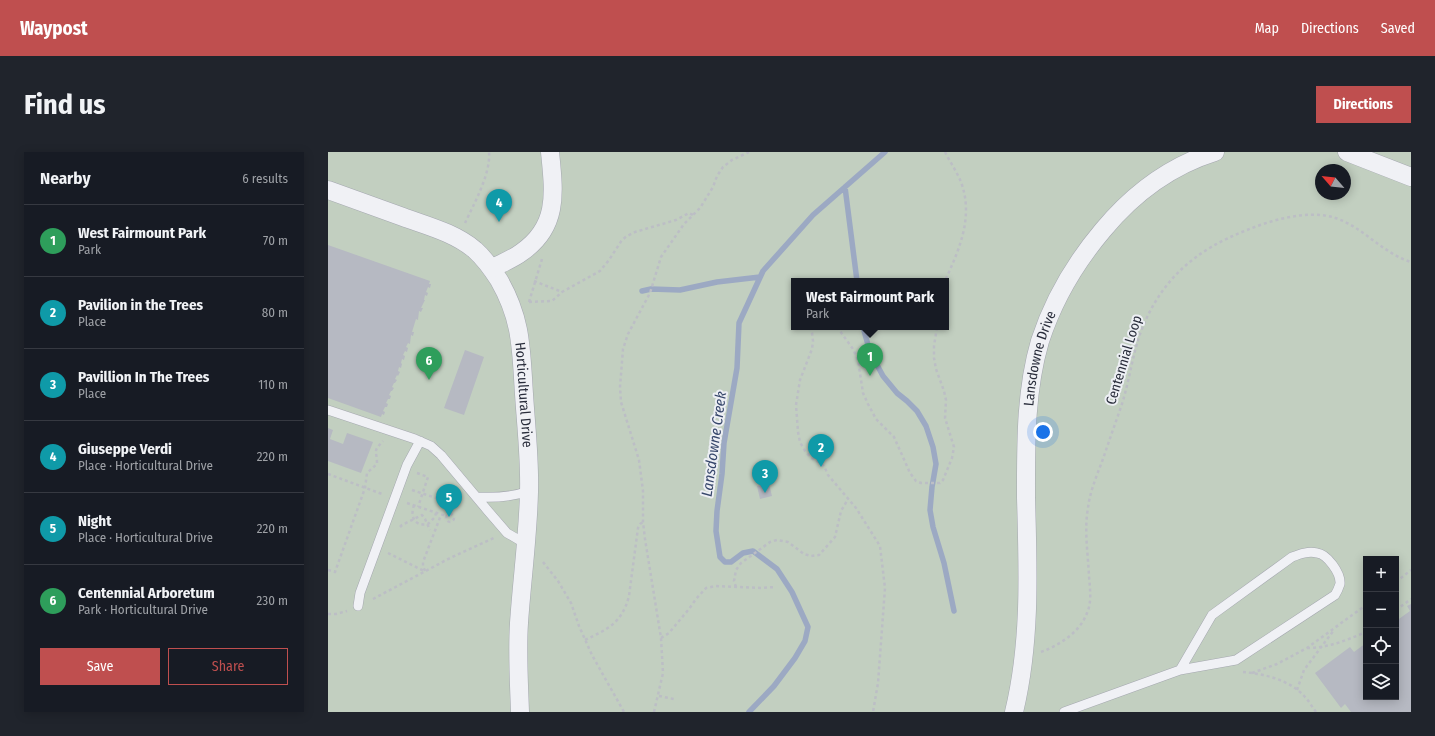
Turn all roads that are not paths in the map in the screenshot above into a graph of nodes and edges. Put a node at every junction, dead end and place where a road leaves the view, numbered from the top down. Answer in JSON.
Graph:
{"nodes":[{"id":1,"x":550,"y":152,"type":"edge"},
{"id":2,"x":1215,"y":152,"type":"edge"},
{"id":3,"x":1347,"y":152,"type":"edge"},
{"id":4,"x":1411,"y":177,"type":"edge"},
{"id":5,"x":328,"y":190,"type":"edge"},
{"id":6,"x":492,"y":268,"type":"junction"},
{"id":7,"x":328,"y":410,"type":"edge"},
{"id":8,"x":420,"y":441,"type":"junction"},
{"id":9,"x":529,"y":491,"type":"junction"},
{"id":10,"x":477,"y":497,"type":"junction"},
{"id":11,"x":526,"y":544,"type":"junction"},
{"id":12,"x":358,"y":606,"type":"road end"},
{"id":13,"x":1180,"y":670,"type":"junction"},
{"id":14,"x":520,"y":712,"type":"edge"},
{"id":15,"x":1014,"y":712,"type":"edge"},
{"id":16,"x":1064,"y":712,"type":"edge"}],
"edges":[{"from":1,"to":6,"type":"street"},
{"from":2,"to":15,"type":"street","name":"Lansdowne Drive"},
{"from":3,"to":4,"type":"street"},
{"from":5,"to":6,"type":"street","name":"Horticultural Drive"},
{"from":6,"to":9,"type":"street","name":"Horticultural Drive"},
{"from":7,"to":8,"type":"lane"},
{"from":8,"to":10,"type":"lane"},
{"from":8,"to":12,"type":"lane"},
{"from":9,"to":10,"type":"lane"},
{"from":9,"to":11,"type":"street","name":"Horticultural Drive"},
{"from":10,"to":11,"type":"lane"},
{"from":11,"to":14,"type":"street","name":"Horticultural Drive"},
{"from":13,"to":13,"type":"lane"},
{"from":13,"to":16,"type":"lane"}]}
